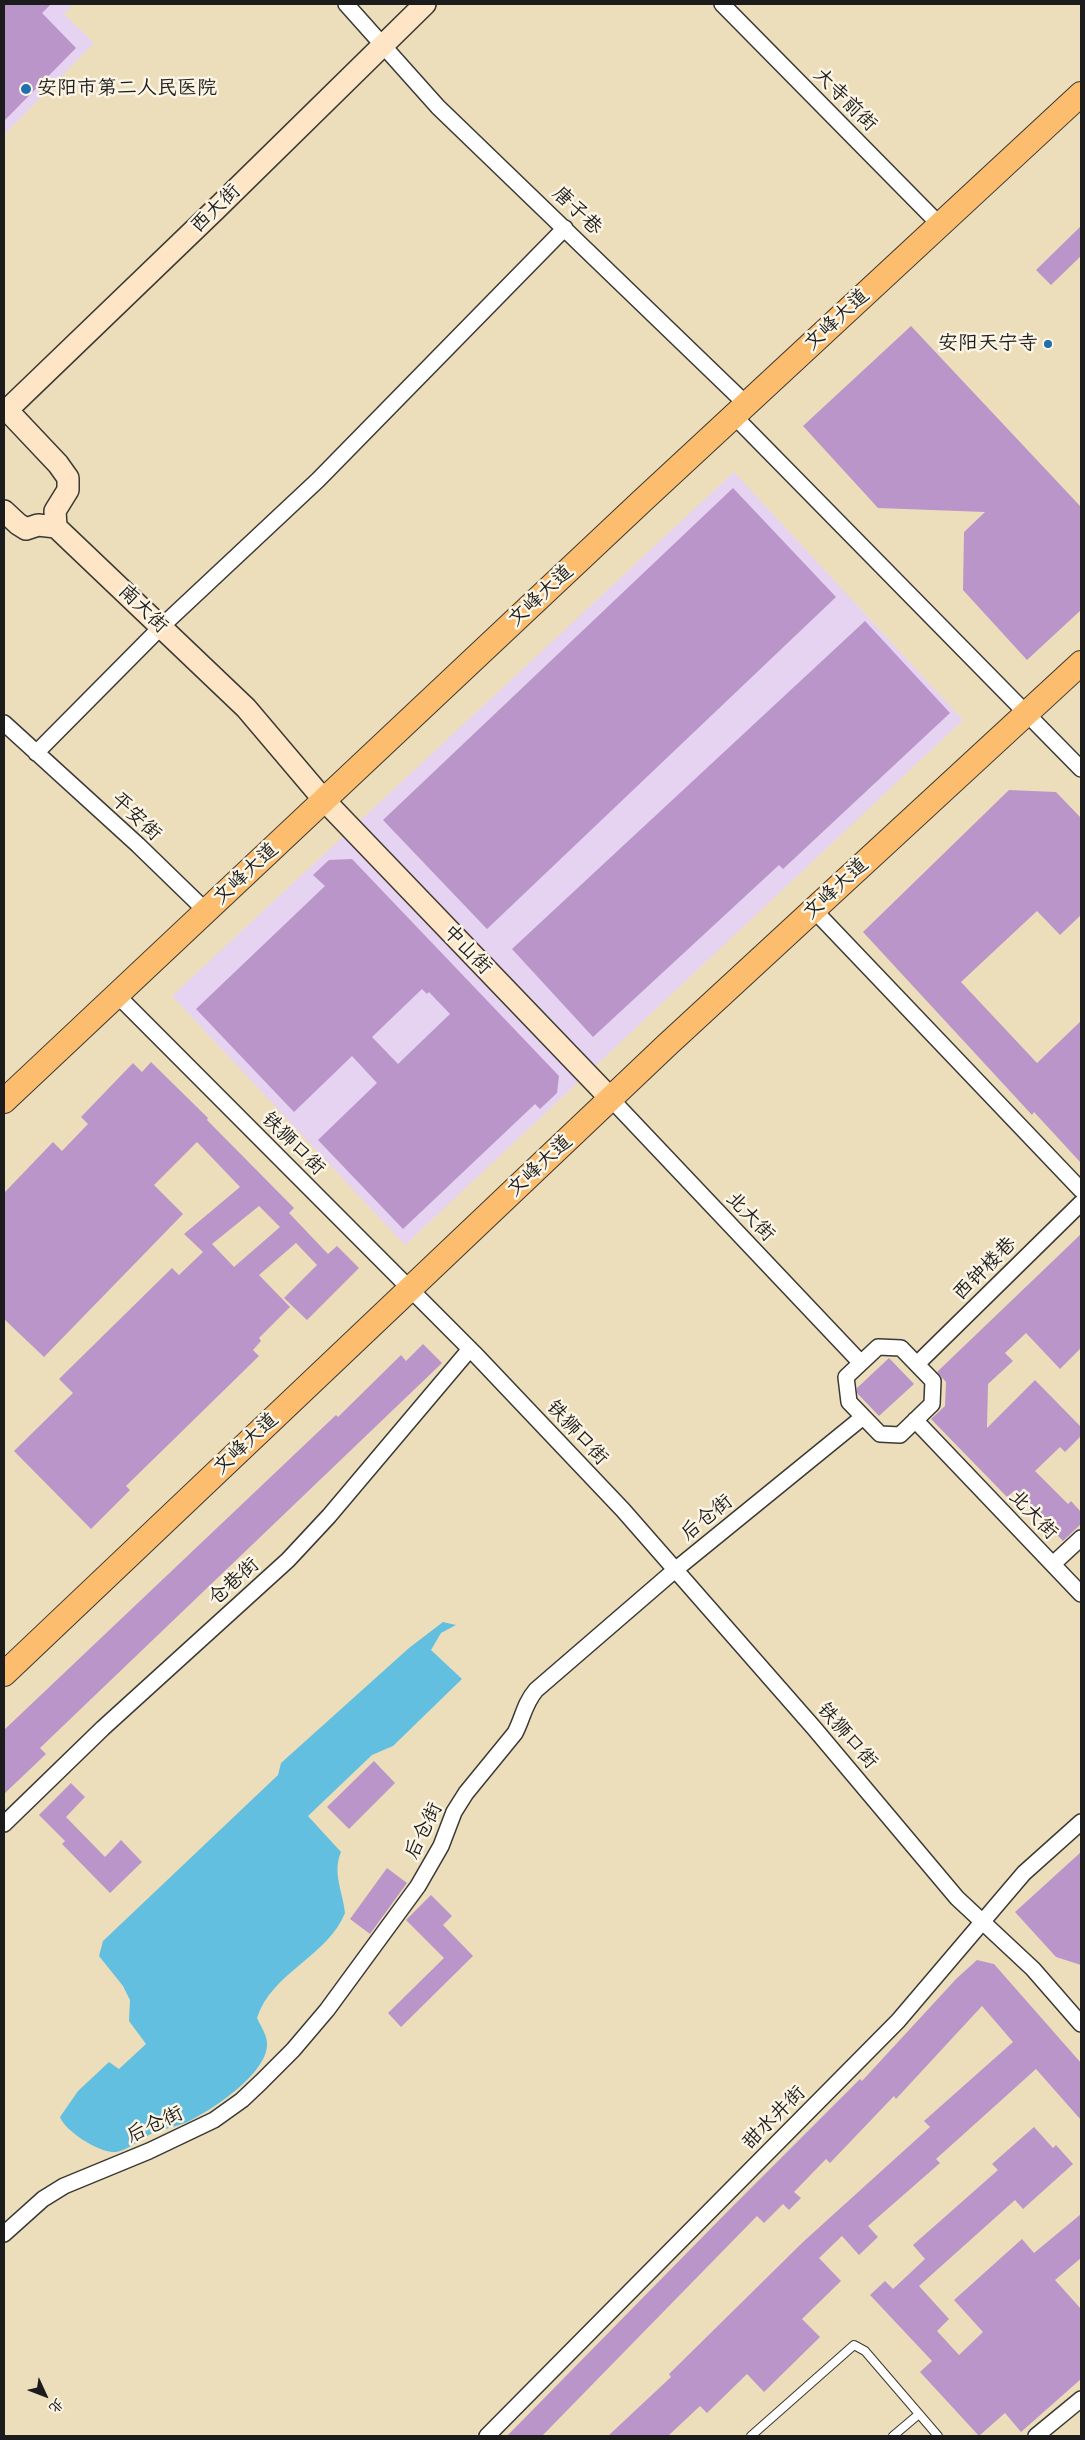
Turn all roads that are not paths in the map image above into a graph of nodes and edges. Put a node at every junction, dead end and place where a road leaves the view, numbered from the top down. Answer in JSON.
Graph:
{"nodes":[{"id":1,"x":346,"y":4,"type":"edge"},
{"id":2,"x":425,"y":4,"type":"edge"},
{"id":3,"x":722,"y":4,"type":"edge"},
{"id":4,"x":382,"y":46,"type":"junction"},
{"id":5,"x":1081,"y":94,"type":"edge"},
{"id":6,"x":939,"y":224,"type":"junction"},
{"id":7,"x":565,"y":228,"type":"junction"},
{"id":8,"x":740,"y":410,"type":"junction"},
{"id":9,"x":5,"y":411,"type":"edge"},
{"id":10,"x":4,"y":511,"type":"edge"},
{"id":11,"x":56,"y":526,"type":"junction"},
{"id":12,"x":161,"y":626,"type":"junction"},
{"id":13,"x":1081,"y":663,"type":"edge"},
{"id":14,"x":1026,"y":714,"type":"junction"},
{"id":15,"x":4,"y":723,"type":"edge"},
{"id":16,"x":36,"y":753,"type":"junction"},
{"id":17,"x":1081,"y":769,"type":"edge"},
{"id":18,"x":324,"y":800,"type":"junction"},
{"id":19,"x":814,"y":910,"type":"junction"},
{"id":20,"x":206,"y":911,"type":"junction"},
{"id":21,"x":117,"y":995,"type":"junction"},
{"id":22,"x":610,"y":1100,"type":"junction"},
{"id":23,"x":4,"y":1102,"type":"edge"},
{"id":24,"x":1081,"y":1190,"type":"edge"},
{"id":25,"x":1081,"y":1203,"type":"edge"},
{"id":26,"x":410,"y":1289,"type":"junction"},
{"id":27,"x":470,"y":1349,"type":"junction"},
{"id":28,"x":861,"y":1363,"type":"junction"},
{"id":29,"x":917,"y":1364,"type":"junction"},
{"id":30,"x":863,"y":1417,"type":"junction"},
{"id":31,"x":915,"y":1420,"type":"junction"},
{"id":32,"x":1081,"y":1538,"type":"edge"},
{"id":33,"x":1053,"y":1564,"type":"junction"},
{"id":34,"x":675,"y":1570,"type":"junction"},
{"id":35,"x":1081,"y":1594,"type":"edge"},
{"id":36,"x":4,"y":1674,"type":"edge"},
{"id":37,"x":1081,"y":1822,"type":"edge"},
{"id":38,"x":4,"y":1824,"type":"edge"},
{"id":39,"x":982,"y":1923,"type":"junction"},
{"id":40,"x":1081,"y":2024,"type":"edge"},
{"id":41,"x":4,"y":2234,"type":"edge"},
{"id":42,"x":1081,"y":2399,"type":"edge"},
{"id":43,"x":919,"y":2414,"type":"junction"},
{"id":44,"x":488,"y":2436,"type":"edge"},
{"id":45,"x":751,"y":2436,"type":"edge"},
{"id":46,"x":893,"y":2436,"type":"edge"},
{"id":47,"x":938,"y":2436,"type":"edge"},
{"id":48,"x":1036,"y":2436,"type":"edge"}],
"edges":[{"from":1,"to":4,"type":"street","name":"唐子巷"},
{"from":2,"to":4,"type":"street","name":"西大街"},
{"from":3,"to":6,"type":"street","name":"大寺前街"},
{"from":4,"to":7,"type":"street","name":"唐子巷"},
{"from":4,"to":9,"type":"street","name":"西大街"},
{"from":5,"to":6,"type":"main road","name":"文峰大道"},
{"from":6,"to":8,"type":"main road","name":"文峰大道"},
{"from":7,"to":8,"type":"street","name":"唐子巷"},
{"from":7,"to":12,"type":"street"},
{"from":8,"to":14,"type":"street","name":"唐子巷"},
{"from":8,"to":18,"type":"main road","name":"文峰大道"},
{"from":9,"to":11,"type":"street"},
{"from":10,"to":11,"type":"street"},
{"from":11,"to":12,"type":"street","name":"南大街"},
{"from":12,"to":16,"type":"street"},
{"from":12,"to":18,"type":"street","name":"南大街"},
{"from":13,"to":14,"type":"main road","name":"文峰大道"},
{"from":14,"to":17,"type":"street","name":"唐子巷"},
{"from":14,"to":19,"type":"main road","name":"文峰大道"},
{"from":15,"to":16,"type":"street","name":"平安街"},
{"from":16,"to":20,"type":"street","name":"平安街"},
{"from":18,"to":20,"type":"main road","name":"文峰大道"},
{"from":18,"to":22,"type":"street","name":"中山街"},
{"from":19,"to":22,"type":"main road","name":"文峰大道"},
{"from":19,"to":24,"type":"street"},
{"from":20,"to":21,"type":"main road","name":"文峰大道"},
{"from":21,"to":23,"type":"main road","name":"文峰大道"},
{"from":21,"to":26,"type":"street","name":"铁狮口街"},
{"from":22,"to":26,"type":"main road","name":"文峰大道"},
{"from":22,"to":28,"type":"street","name":"北大街"},
{"from":25,"to":29,"type":"street","name":"西钟楼巷"},
{"from":26,"to":27,"type":"street","name":"铁狮口街"},
{"from":26,"to":36,"type":"main road","name":"文峰大道"},
{"from":27,"to":34,"type":"street","name":"铁狮口街"},
{"from":27,"to":38,"type":"street","name":"仓巷街"},
{"from":28,"to":29,"type":"street"},
{"from":28,"to":30,"type":"street"},
{"from":29,"to":31,"type":"street"},
{"from":30,"to":31,"type":"street"},
{"from":30,"to":34,"type":"street","name":"后仓街"},
{"from":31,"to":33,"type":"street","name":"北大街"},
{"from":32,"to":33,"type":"street"},
{"from":33,"to":35,"type":"street","name":"北大街"},
{"from":34,"to":39,"type":"street","name":"铁狮口街"},
{"from":34,"to":41,"type":"street","name":"后仓街"},
{"from":37,"to":39,"type":"street","name":"甜水井街"},
{"from":39,"to":40,"type":"street","name":"铁狮口街"},
{"from":39,"to":44,"type":"street","name":"甜水井街"},
{"from":42,"to":48,"type":"street"},
{"from":43,"to":45,"type":"lane"},
{"from":43,"to":46,"type":"lane"},
{"from":43,"to":47,"type":"lane"}]}
